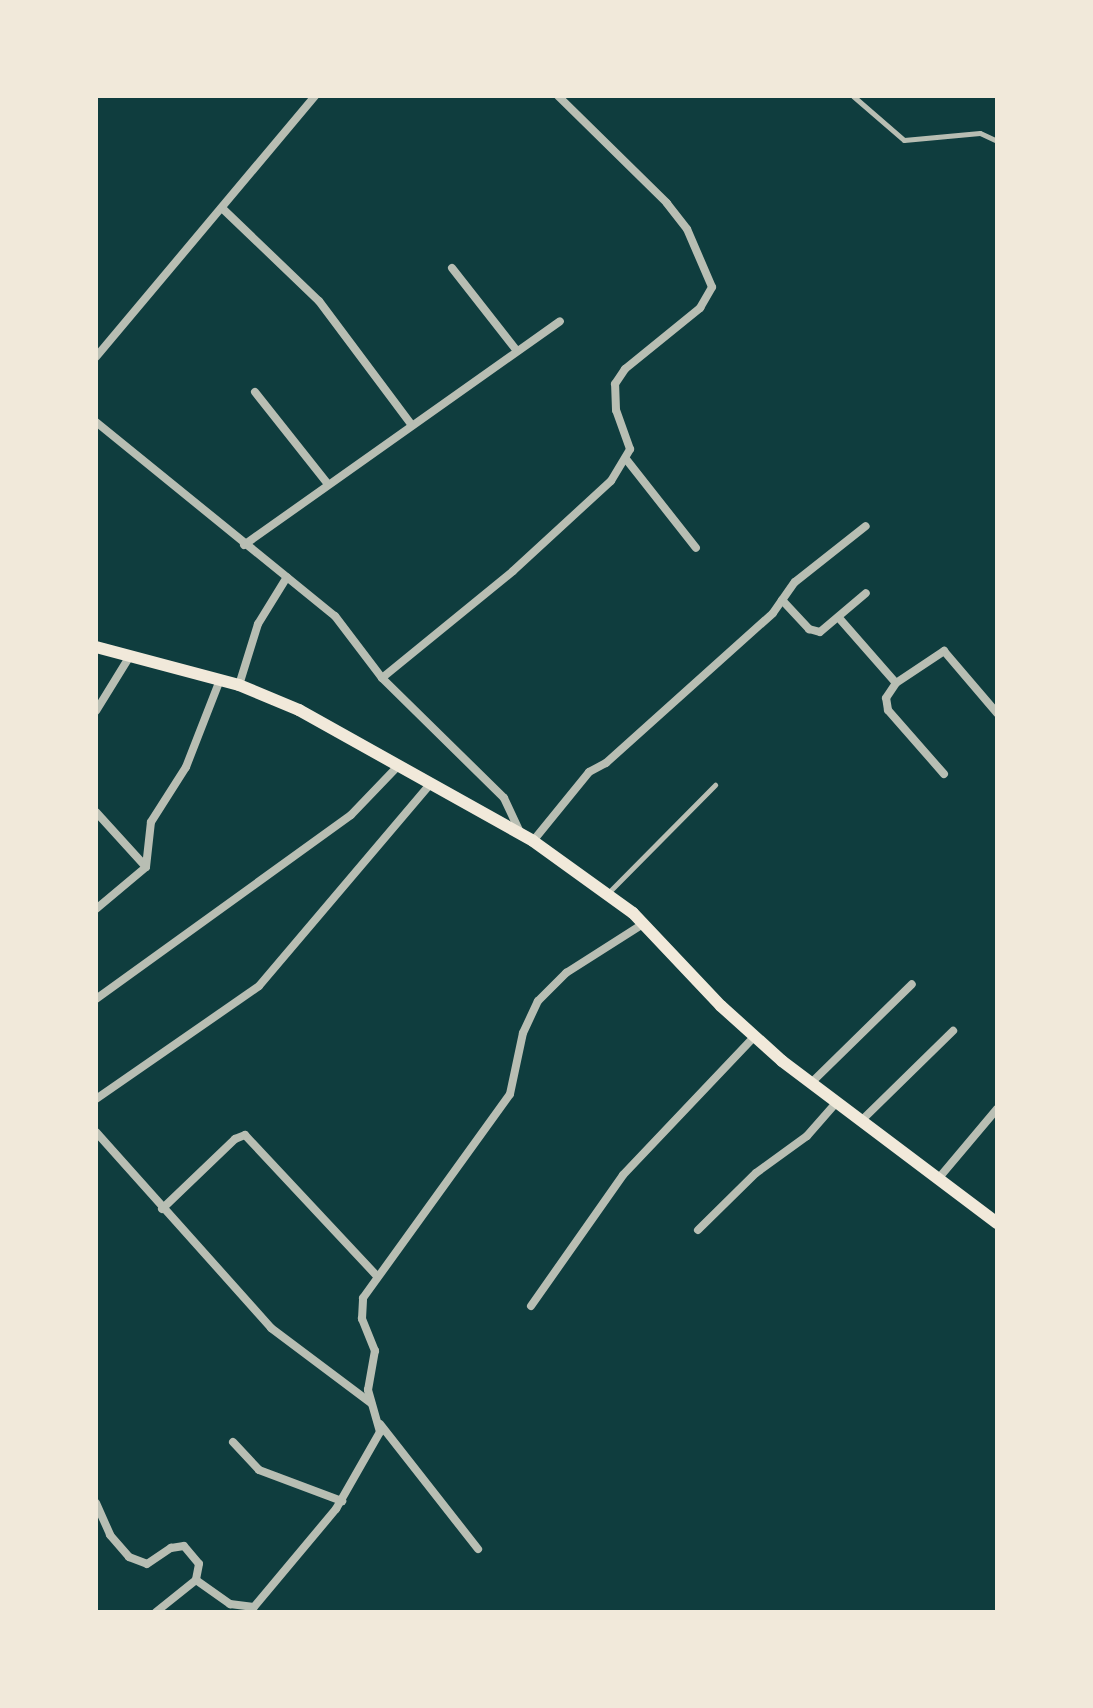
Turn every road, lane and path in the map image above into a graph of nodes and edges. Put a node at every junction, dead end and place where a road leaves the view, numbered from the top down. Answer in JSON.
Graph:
{"nodes":[{"id":1,"x":315,"y":96,"type":"edge"},
{"id":2,"x":558,"y":96,"type":"edge"},
{"id":3,"x":857,"y":97,"type":"edge"},
{"id":4,"x":997,"y":141,"type":"edge"},
{"id":5,"x":223,"y":209,"type":"junction"},
{"id":6,"x":452,"y":268,"type":"dead end"},
{"id":7,"x":560,"y":321,"type":"dead end"},
{"id":8,"x":517,"y":351,"type":"junction"},
{"id":9,"x":96,"y":357,"type":"edge"},
{"id":10,"x":255,"y":392,"type":"dead end"},
{"id":11,"x":96,"y":422,"type":"edge"},
{"id":12,"x":411,"y":424,"type":"junction"},
{"id":13,"x":626,"y":459,"type":"junction"},
{"id":14,"x":328,"y":484,"type":"junction"},
{"id":15,"x":866,"y":526,"type":"dead end"},
{"id":16,"x":244,"y":545,"type":"junction"},
{"id":17,"x":696,"y":548,"type":"dead end"},
{"id":18,"x":287,"y":577,"type":"junction"},
{"id":19,"x":866,"y":593,"type":"dead end"},
{"id":20,"x":782,"y":600,"type":"junction"},
{"id":21,"x":839,"y":618,"type":"junction"},
{"id":22,"x":96,"y":647,"type":"edge"},
{"id":23,"x":130,"y":656,"type":"junction"},
{"id":24,"x":382,"y":678,"type":"junction"},
{"id":25,"x":220,"y":680,"type":"junction"},
{"id":26,"x":896,"y":683,"type":"junction"},
{"id":27,"x":239,"y":685,"type":"junction"},
{"id":28,"x":96,"y":711,"type":"edge"},
{"id":29,"x":997,"y":713,"type":"edge"},
{"id":30,"x":399,"y":765,"type":"junction"},
{"id":31,"x":944,"y":774,"type":"dead end"},
{"id":32,"x":431,"y":783,"type":"junction"},
{"id":33,"x":715,"y":785,"type":"dead end"},
{"id":34,"x":96,"y":812,"type":"edge"},
{"id":35,"x":527,"y":838,"type":"junction"},
{"id":36,"x":146,"y":867,"type":"junction"},
{"id":37,"x":609,"y":893,"type":"junction"},
{"id":38,"x":96,"y":909,"type":"edge"},
{"id":39,"x":643,"y":924,"type":"junction"},
{"id":40,"x":912,"y":984,"type":"dead end"},
{"id":41,"x":96,"y":999,"type":"edge"},
{"id":42,"x":953,"y":1031,"type":"dead end"},
{"id":43,"x":755,"y":1036,"type":"junction"},
{"id":44,"x":811,"y":1083,"type":"junction"},
{"id":45,"x":96,"y":1099,"type":"edge"},
{"id":46,"x":836,"y":1103,"type":"junction"},
{"id":47,"x":997,"y":1109,"type":"edge"},
{"id":48,"x":861,"y":1121,"type":"junction"},
{"id":49,"x":96,"y":1132,"type":"edge"},
{"id":50,"x":938,"y":1179,"type":"junction"},
{"id":51,"x":162,"y":1209,"type":"junction"},
{"id":52,"x":997,"y":1223,"type":"edge"},
{"id":53,"x":698,"y":1230,"type":"dead end"},
{"id":54,"x":376,"y":1275,"type":"junction"},
{"id":55,"x":531,"y":1306,"type":"dead end"},
{"id":56,"x":371,"y":1404,"type":"junction"},
{"id":57,"x":380,"y":1423,"type":"junction"},
{"id":58,"x":233,"y":1442,"type":"dead end"},
{"id":59,"x":342,"y":1501,"type":"junction"},
{"id":60,"x":96,"y":1503,"type":"edge"},
{"id":61,"x":478,"y":1549,"type":"dead end"},
{"id":62,"x":196,"y":1580,"type":"junction"},
{"id":63,"x":156,"y":1612,"type":"edge"}],
"edges":[{"from":1,"to":5,"type":"street"},
{"from":2,"to":13,"type":"street"},
{"from":3,"to":4,"type":"lane"},
{"from":5,"to":9,"type":"street"},
{"from":5,"to":12,"type":"street"},
{"from":6,"to":8,"type":"street"},
{"from":7,"to":8,"type":"street"},
{"from":8,"to":12,"type":"street"},
{"from":10,"to":14,"type":"street"},
{"from":11,"to":16,"type":"street"},
{"from":12,"to":14,"type":"street"},
{"from":13,"to":17,"type":"street"},
{"from":13,"to":24,"type":"street"},
{"from":14,"to":16,"type":"street"},
{"from":15,"to":20,"type":"street"},
{"from":16,"to":18,"type":"street"},
{"from":18,"to":24,"type":"street"},
{"from":18,"to":27,"type":"street"},
{"from":19,"to":21,"type":"street"},
{"from":20,"to":21,"type":"street"},
{"from":20,"to":35,"type":"street"},
{"from":21,"to":26,"type":"street"},
{"from":22,"to":23,"type":"main road"},
{"from":23,"to":25,"type":"main road"},
{"from":23,"to":28,"type":"street"},
{"from":24,"to":35,"type":"street"},
{"from":25,"to":27,"type":"main road"},
{"from":25,"to":36,"type":"street"},
{"from":26,"to":29,"type":"street"},
{"from":26,"to":31,"type":"street"},
{"from":27,"to":30,"type":"main road"},
{"from":30,"to":32,"type":"main road"},
{"from":30,"to":41,"type":"street"},
{"from":32,"to":35,"type":"main road"},
{"from":32,"to":45,"type":"street"},
{"from":33,"to":37,"type":"lane"},
{"from":34,"to":36,"type":"street"},
{"from":35,"to":37,"type":"main road"},
{"from":36,"to":38,"type":"street"},
{"from":37,"to":39,"type":"main road"},
{"from":39,"to":43,"type":"main road"},
{"from":39,"to":54,"type":"street"},
{"from":40,"to":44,"type":"street"},
{"from":42,"to":48,"type":"street"},
{"from":43,"to":44,"type":"main road"},
{"from":43,"to":55,"type":"street"},
{"from":44,"to":46,"type":"main road"},
{"from":46,"to":48,"type":"main road"},
{"from":46,"to":53,"type":"street"},
{"from":47,"to":50,"type":"street"},
{"from":48,"to":50,"type":"main road"},
{"from":49,"to":51,"type":"street"},
{"from":50,"to":52,"type":"main road"},
{"from":51,"to":54,"type":"street"},
{"from":51,"to":56,"type":"street"},
{"from":54,"to":56,"type":"street"},
{"from":56,"to":57,"type":"street"},
{"from":57,"to":59,"type":"street"},
{"from":57,"to":61,"type":"street"},
{"from":58,"to":59,"type":"street"},
{"from":59,"to":62,"type":"street"},
{"from":60,"to":62,"type":"street"},
{"from":62,"to":63,"type":"street"}]}
